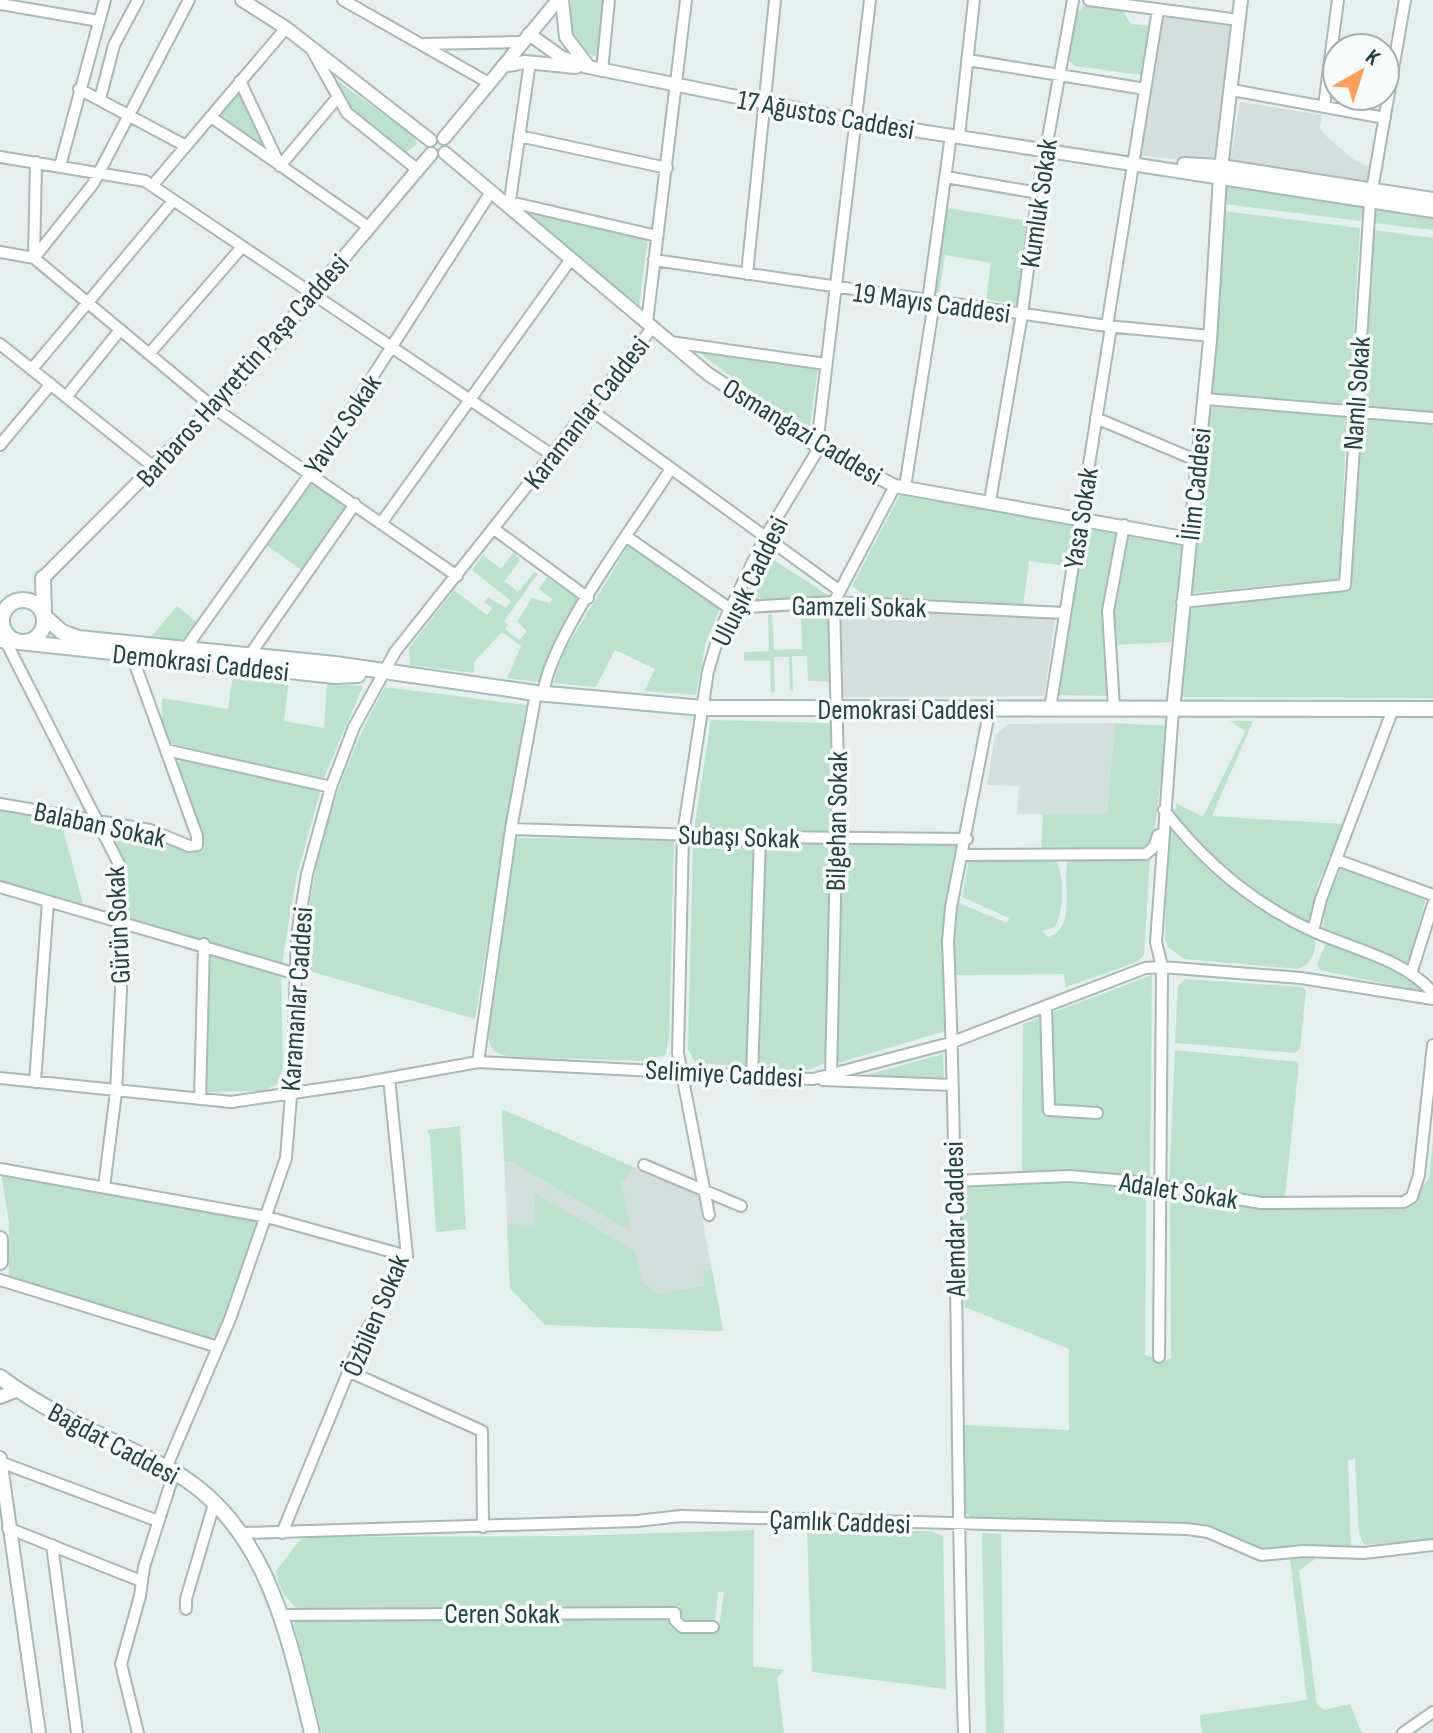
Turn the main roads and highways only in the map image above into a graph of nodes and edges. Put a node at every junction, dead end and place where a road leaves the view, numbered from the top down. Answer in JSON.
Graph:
{"nodes":[{"id":1,"x":5,"y":609,"type":"edge"},
{"id":2,"x":44,"y":616,"type":"junction"},
{"id":3,"x":2,"y":640,"type":"edge"},
{"id":4,"x":20,"y":644,"type":"junction"},
{"id":5,"x":382,"y":674,"type":"junction"},
{"id":6,"x":1433,"y":709,"type":"edge"},
{"id":7,"x":0,"y":1239,"type":"edge"},
{"id":8,"x":0,"y":1262,"type":"edge"},
{"id":9,"x":0,"y":1377,"type":"edge"},
{"id":10,"x":312,"y":1733,"type":"edge"}],
"edges":[{"from":1,"to":2,"type":"main road"},
{"from":1,"to":2,"type":"main road"},
{"from":1,"to":4,"type":"main road"},
{"from":2,"to":4,"type":"main road"},
{"from":2,"to":5,"type":"main road","name":"Demokrasi Caddesi"},
{"from":3,"to":4,"type":"main road","name":"Demokrasi Caddesi"},
{"from":4,"to":5,"type":"main road","name":"Demokrasi Caddesi"},
{"from":5,"to":6,"type":"main road","name":"Demokrasi Caddesi"},
{"from":7,"to":8,"type":"main road"},
{"from":9,"to":10,"type":"main road","name":"Bağdat Caddesi"}]}
